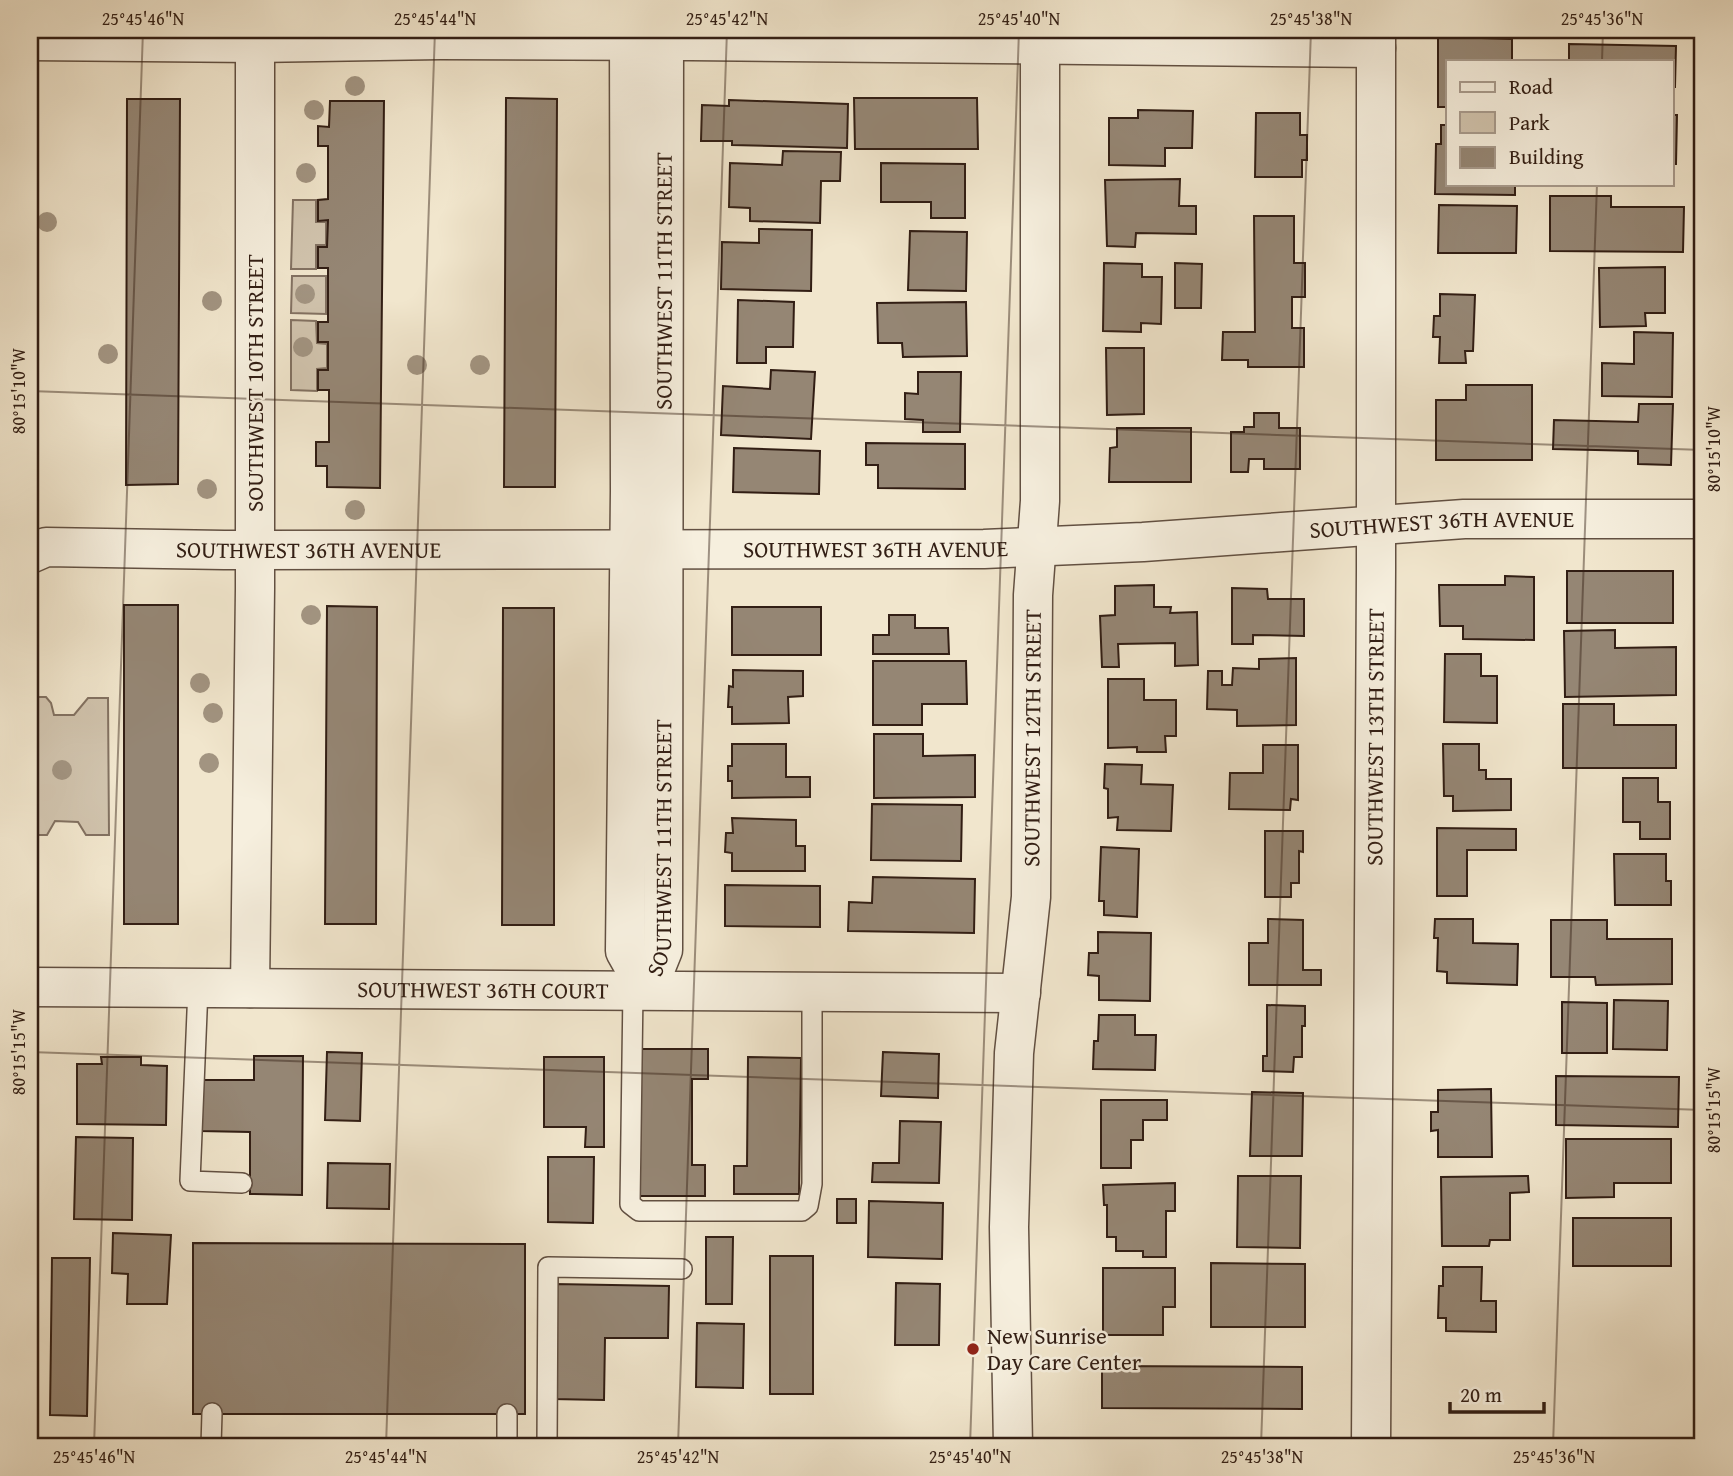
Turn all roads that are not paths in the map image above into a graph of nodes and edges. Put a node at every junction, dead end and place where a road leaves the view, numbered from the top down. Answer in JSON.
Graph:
{"nodes":[{"id":1,"x":255,"y":36,"type":"edge"},
{"id":2,"x":647,"y":36,"type":"edge"},
{"id":3,"x":1040,"y":37,"type":"edge"},
{"id":4,"x":1376,"y":39,"type":"edge"},
{"id":5,"x":30,"y":41,"type":"edge"},
{"id":6,"x":1703,"y":519,"type":"edge"},
{"id":7,"x":1376,"y":524,"type":"junction"},
{"id":8,"x":35,"y":547,"type":"edge"},
{"id":9,"x":1037,"y":547,"type":"junction"},
{"id":10,"x":255,"y":550,"type":"junction"},
{"id":11,"x":647,"y":550,"type":"junction"},
{"id":12,"x":30,"y":986,"type":"edge"},
{"id":13,"x":198,"y":988,"type":"junction"},
{"id":14,"x":250,"y":988,"type":"junction"},
{"id":15,"x":640,"y":990,"type":"junction"},
{"id":16,"x":811,"y":992,"type":"junction"},
{"id":17,"x":1021,"y":993,"type":"junction"},
{"id":18,"x":242,"y":1183,"type":"dead end"},
{"id":19,"x":681,"y":1269,"type":"dead end"},
{"id":20,"x":212,"y":1413,"type":"dead end"},
{"id":21,"x":507,"y":1414,"type":"dead end"},
{"id":22,"x":211,"y":1446,"type":"edge"},
{"id":23,"x":507,"y":1446,"type":"edge"},
{"id":24,"x":547,"y":1446,"type":"edge"},
{"id":25,"x":1013,"y":1446,"type":"edge"},
{"id":26,"x":1371,"y":1446,"type":"edge"}],
"edges":[{"from":1,"to":2,"type":"street"},
{"from":1,"to":5,"type":"street"},
{"from":1,"to":10,"type":"street","name":"SOUTHWEST 10TH STREET"},
{"from":2,"to":3,"type":"street"},
{"from":2,"to":11,"type":"street","name":"SOUTHWEST 11TH STREET"},
{"from":3,"to":4,"type":"street"},
{"from":3,"to":9,"type":"street","name":"SOUTHWEST 12TH STREET"},
{"from":4,"to":7,"type":"street","name":"SOUTHWEST 13TH STREET"},
{"from":6,"to":7,"type":"street","name":"SOUTHWEST 36TH AVENUE"},
{"from":7,"to":9,"type":"street","name":"SOUTHWEST 36TH AVENUE"},
{"from":7,"to":26,"type":"street","name":"SOUTHWEST 13TH STREET"},
{"from":8,"to":10,"type":"street","name":"SOUTHWEST 36TH AVENUE"},
{"from":9,"to":11,"type":"street","name":"SOUTHWEST 36TH AVENUE"},
{"from":9,"to":17,"type":"street","name":"SOUTHWEST 12TH STREET"},
{"from":10,"to":11,"type":"street","name":"SOUTHWEST 36TH AVENUE"},
{"from":10,"to":14,"type":"street","name":"SOUTHWEST 10TH STREET"},
{"from":11,"to":15,"type":"street","name":"SOUTHWEST 11TH STREET"},
{"from":12,"to":13,"type":"street","name":"SOUTHWEST 36TH COURT"},
{"from":13,"to":14,"type":"street","name":"SOUTHWEST 36TH COURT"},
{"from":13,"to":18,"type":"lane"},
{"from":14,"to":15,"type":"street","name":"SOUTHWEST 36TH COURT"},
{"from":15,"to":16,"type":"street","name":"SOUTHWEST 36TH COURT"},
{"from":15,"to":16,"type":"lane"},
{"from":16,"to":17,"type":"street","name":"SOUTHWEST 36TH COURT"},
{"from":17,"to":25,"type":"street","name":"SOUTHWEST 12TH STREET"},
{"from":19,"to":24,"type":"lane"},
{"from":20,"to":22,"type":"lane"},
{"from":21,"to":23,"type":"lane"}]}
